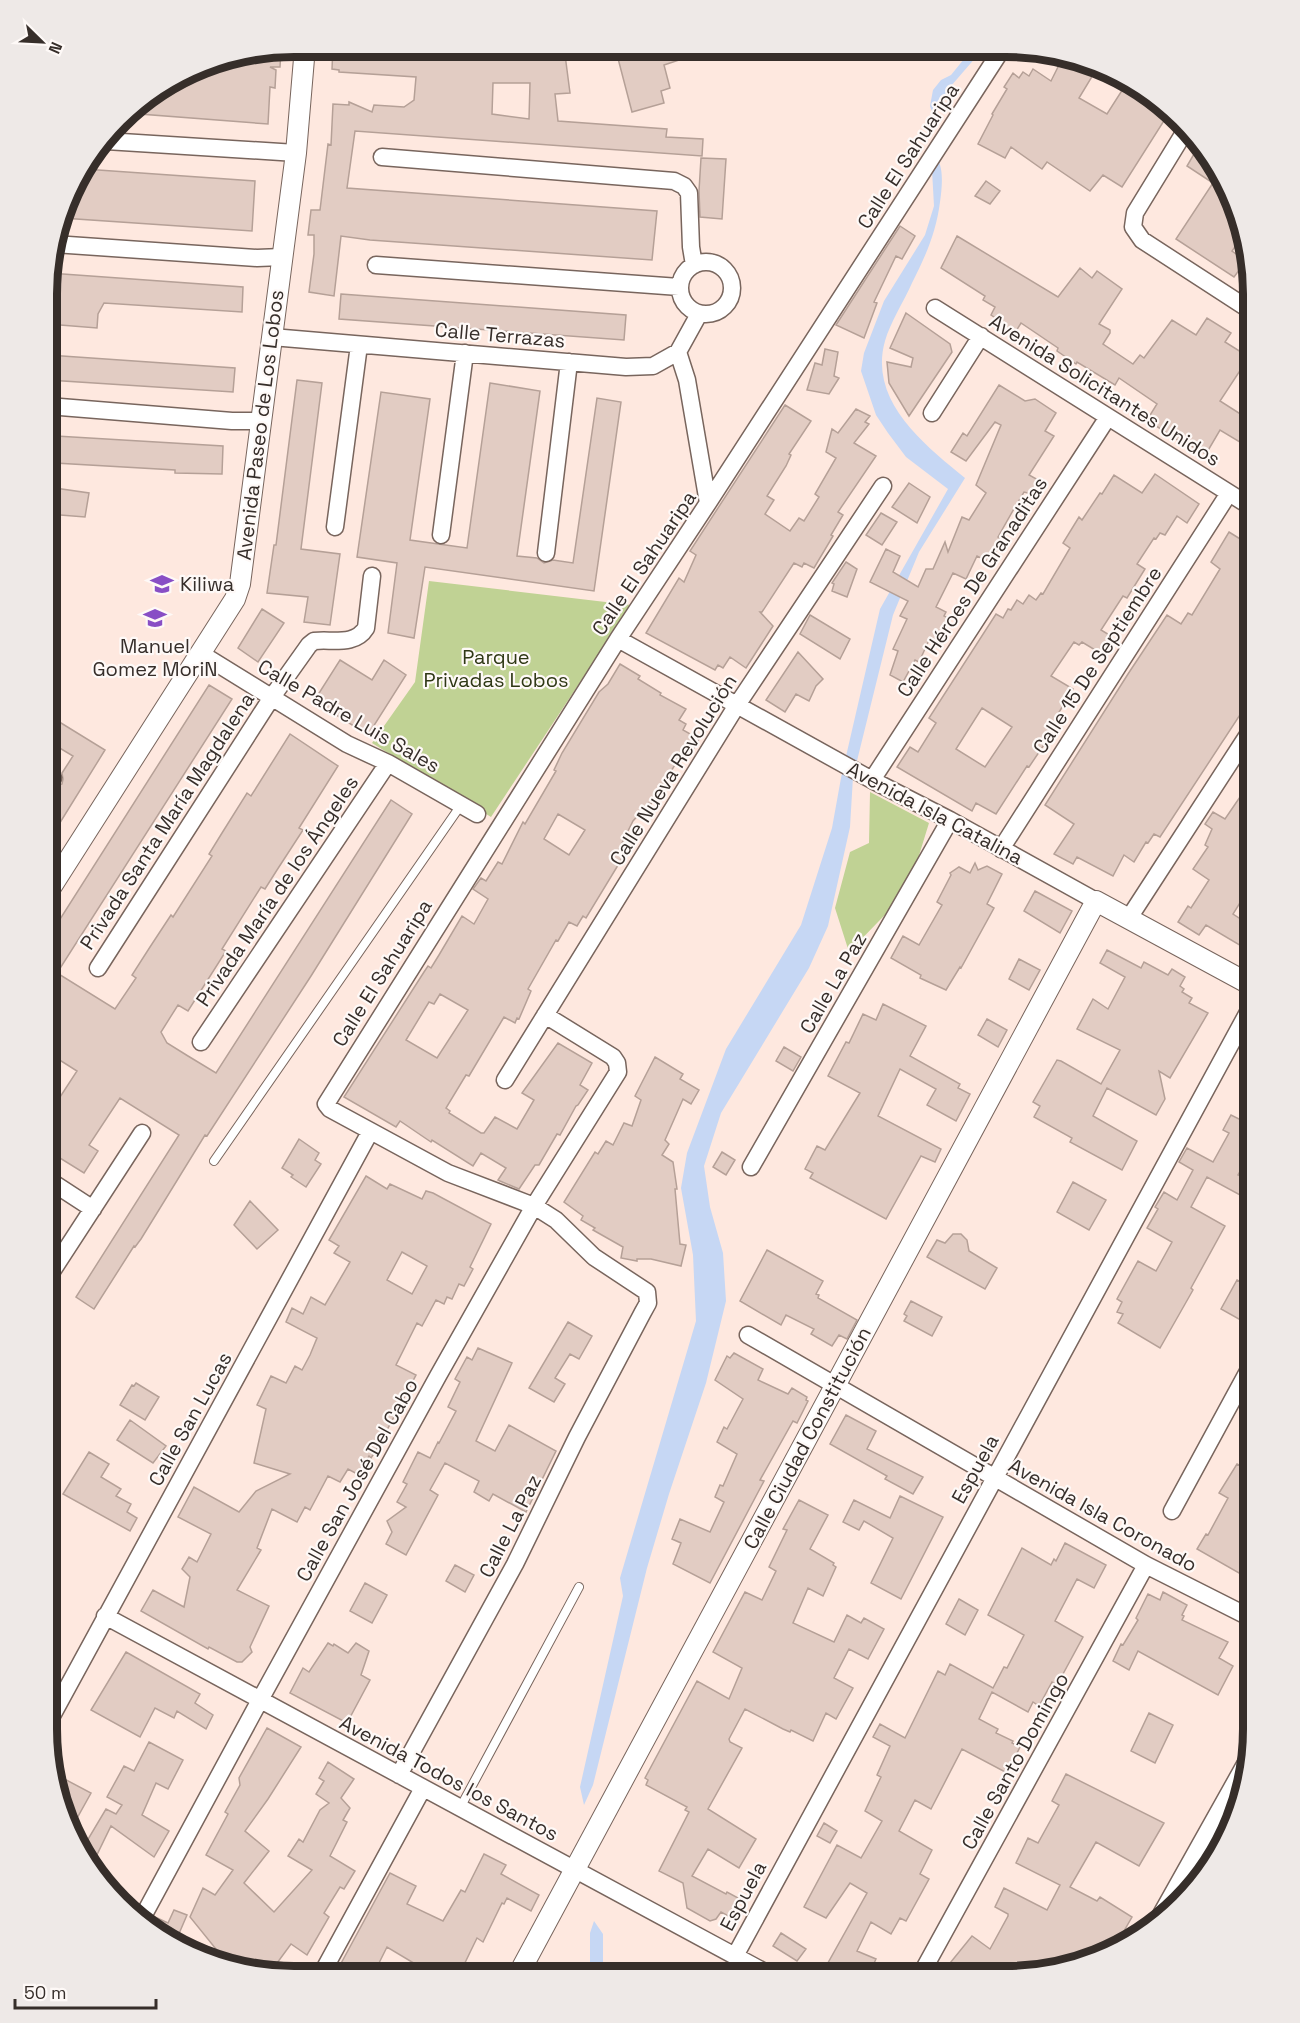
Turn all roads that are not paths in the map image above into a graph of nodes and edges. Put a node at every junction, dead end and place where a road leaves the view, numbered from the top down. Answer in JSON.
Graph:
{"nodes":[{"id":1,"x":304,"y":57,"type":"edge"},
{"id":2,"x":997,"y":57,"type":"edge"},
{"id":3,"x":1182,"y":136,"type":"edge"},
{"id":4,"x":113,"y":141,"type":"edge"},
{"id":5,"x":296,"y":153,"type":"junction"},
{"id":6,"x":382,"y":157,"type":"dead end"},
{"id":7,"x":63,"y":245,"type":"edge"},
{"id":8,"x":282,"y":257,"type":"junction"},
{"id":9,"x":376,"y":265,"type":"dead end"},
{"id":10,"x":694,"y":265,"type":"junction"},
{"id":11,"x":679,"y":287,"type":"junction"},
{"id":12,"x":1243,"y":305,"type":"edge"},
{"id":13,"x":935,"y":308,"type":"dead end"},
{"id":14,"x":699,"y":314,"type":"junction"},
{"id":15,"x":981,"y":336,"type":"junction"},
{"id":16,"x":272,"y":338,"type":"junction"},
{"id":17,"x":359,"y":345,"type":"junction"},
{"id":18,"x":678,"y":352,"type":"junction"},
{"id":19,"x":465,"y":353,"type":"junction"},
{"id":20,"x":569,"y":362,"type":"junction"},
{"id":21,"x":57,"y":407,"type":"edge"},
{"id":22,"x":932,"y":413,"type":"dead end"},
{"id":23,"x":1108,"y":417,"type":"junction"},
{"id":24,"x":261,"y":422,"type":"junction"},
{"id":25,"x":883,"y":486,"type":"dead end"},
{"id":26,"x":1229,"y":493,"type":"junction"},
{"id":27,"x":1243,"y":502,"type":"edge"},
{"id":28,"x":708,"y":503,"type":"junction"},
{"id":29,"x":335,"y":526,"type":"dead end"},
{"id":30,"x":441,"y":535,"type":"dead end"},
{"id":31,"x":546,"y":553,"type":"dead end"},
{"id":32,"x":372,"y":576,"type":"dead end"},
{"id":33,"x":618,"y":639,"type":"junction"},
{"id":34,"x":200,"y":653,"type":"junction"},
{"id":35,"x":272,"y":697,"type":"junction"},
{"id":36,"x":737,"y":705,"type":"junction"},
{"id":37,"x":1243,"y":742,"type":"edge"},
{"id":38,"x":388,"y":764,"type":"junction"},
{"id":39,"x":868,"y":777,"type":"junction"},
{"id":40,"x":461,"y":805,"type":"junction"},
{"id":41,"x":477,"y":814,"type":"dead end"},
{"id":42,"x":950,"y":820,"type":"junction"},
{"id":43,"x":1001,"y":849,"type":"junction"},
{"id":44,"x":57,"y":873,"type":"edge"},
{"id":45,"x":1096,"y":901,"type":"junction"},
{"id":46,"x":1129,"y":918,"type":"junction"},
{"id":47,"x":98,"y":968,"type":"dead end"},
{"id":48,"x":1243,"y":981,"type":"edge"},
{"id":49,"x":545,"y":1015,"type":"junction"},
{"id":50,"x":1243,"y":1021,"type":"edge"},
{"id":51,"x":201,"y":1042,"type":"dead end"},
{"id":52,"x":505,"y":1080,"type":"dead end"},
{"id":53,"x":370,"y":1132,"type":"junction"},
{"id":54,"x":142,"y":1133,"type":"dead end"},
{"id":55,"x":214,"y":1161,"type":"dead end"},
{"id":56,"x":751,"y":1167,"type":"dead end"},
{"id":57,"x":57,"y":1186,"type":"edge"},
{"id":58,"x":534,"y":1206,"type":"junction"},
{"id":59,"x":93,"y":1209,"type":"junction"},
{"id":60,"x":57,"y":1264,"type":"edge"},
{"id":61,"x":748,"y":1335,"type":"dead end"},
{"id":62,"x":1243,"y":1380,"type":"edge"},
{"id":63,"x":835,"y":1386,"type":"junction"},
{"id":64,"x":994,"y":1478,"type":"junction"},
{"id":65,"x":1172,"y":1511,"type":"dead end"},
{"id":66,"x":1146,"y":1566,"type":"junction"},
{"id":67,"x":579,"y":1587,"type":"dead end"},
{"id":68,"x":1243,"y":1614,"type":"edge"},
{"id":69,"x":105,"y":1616,"type":"junction"},
{"id":70,"x":260,"y":1700,"type":"junction"},
{"id":71,"x":57,"y":1705,"type":"edge"},
{"id":72,"x":399,"y":1775,"type":"junction"},
{"id":73,"x":1237,"y":1778,"type":"edge"},
{"id":74,"x":423,"y":1788,"type":"junction"},
{"id":75,"x":460,"y":1808,"type":"junction"},
{"id":76,"x":574,"y":1869,"type":"junction"},
{"id":77,"x":1168,"y":1902,"type":"edge"},
{"id":78,"x":145,"y":1913,"type":"edge"},
{"id":79,"x":735,"y":1956,"type":"junction"},
{"id":80,"x":326,"y":1966,"type":"edge"},
{"id":81,"x":523,"y":1966,"type":"edge"},
{"id":82,"x":754,"y":1966,"type":"edge"},
{"id":83,"x":926,"y":1966,"type":"edge"}],
"edges":[{"from":1,"to":5,"type":"street","name":"Avenida Paseo de Los Lobos"},
{"from":2,"to":28,"type":"street","name":"Calle El Sahuaripa"},
{"from":3,"to":12,"type":"street"},
{"from":4,"to":5,"type":"street"},
{"from":5,"to":8,"type":"street","name":"Avenida Paseo de Los Lobos"},
{"from":6,"to":10,"type":"street"},
{"from":7,"to":8,"type":"street"},
{"from":8,"to":16,"type":"street","name":"Avenida Paseo de Los Lobos"},
{"from":9,"to":11,"type":"street"},
{"from":10,"to":11,"type":"street"},
{"from":10,"to":14,"type":"street"},
{"from":11,"to":14,"type":"street"},
{"from":13,"to":15,"type":"street","name":"Avenida Solicitantes Unidos"},
{"from":14,"to":18,"type":"street"},
{"from":15,"to":22,"type":"street"},
{"from":15,"to":23,"type":"street","name":"Avenida Solicitantes Unidos"},
{"from":16,"to":17,"type":"street","name":"Calle Terrazas"},
{"from":16,"to":24,"type":"street","name":"Avenida Paseo de Los Lobos"},
{"from":17,"to":19,"type":"street","name":"Calle Terrazas"},
{"from":17,"to":29,"type":"street"},
{"from":18,"to":20,"type":"street","name":"Calle Terrazas"},
{"from":18,"to":28,"type":"street"},
{"from":19,"to":20,"type":"street","name":"Calle Terrazas"},
{"from":19,"to":30,"type":"street"},
{"from":20,"to":31,"type":"street"},
{"from":21,"to":24,"type":"street"},
{"from":23,"to":26,"type":"street","name":"Avenida Solicitantes Unidos"},
{"from":23,"to":39,"type":"street","name":"Calle Héroes De Granaditas"},
{"from":24,"to":34,"type":"street","name":"Avenida Paseo de Los Lobos"},
{"from":25,"to":36,"type":"street","name":"Calle Nueva Revolución"},
{"from":26,"to":27,"type":"street","name":"Avenida Solicitantes Unidos"},
{"from":26,"to":43,"type":"street","name":"Calle 15 De Septiembre"},
{"from":28,"to":33,"type":"street","name":"Calle El Sahuaripa"},
{"from":32,"to":35,"type":"street","name":"Privada Santa María Magdalena"},
{"from":33,"to":36,"type":"street","name":"Avenida Isla Catalina"},
{"from":33,"to":53,"type":"street","name":"Calle El Sahuaripa"},
{"from":34,"to":35,"type":"street","name":"Calle Padre Luis Sales"},
{"from":34,"to":44,"type":"street","name":"Avenida Paseo de Los Lobos"},
{"from":35,"to":38,"type":"street","name":"Calle Padre Luis Sales"},
{"from":35,"to":47,"type":"street","name":"Privada Santa María Magdalena"},
{"from":36,"to":39,"type":"street","name":"Avenida Isla Catalina"},
{"from":36,"to":49,"type":"street","name":"Calle Nueva Revolución"},
{"from":37,"to":46,"type":"street"},
{"from":38,"to":40,"type":"street","name":"Calle Padre Luis Sales"},
{"from":38,"to":51,"type":"street","name":"Privada María de los Ángeles"},
{"from":39,"to":42,"type":"street","name":"Avenida Isla Catalina"},
{"from":40,"to":41,"type":"street","name":"Calle Padre Luis Sales"},
{"from":40,"to":55,"type":"lane"},
{"from":42,"to":43,"type":"street","name":"Avenida Isla Catalina"},
{"from":42,"to":56,"type":"street","name":"Calle La Paz"},
{"from":43,"to":45,"type":"street","name":"Avenida Isla Catalina"},
{"from":45,"to":46,"type":"street","name":"Avenida Isla Catalina"},
{"from":45,"to":63,"type":"street","name":"Calle Ciudad Constitución"},
{"from":46,"to":48,"type":"street","name":"Avenida Isla Catalina"},
{"from":49,"to":52,"type":"street","name":"Calle Nueva Revolución"},
{"from":49,"to":58,"type":"street","name":"Calle San José Del Cabo"},
{"from":50,"to":64,"type":"street","name":"Espuela"},
{"from":53,"to":58,"type":"street"},
{"from":53,"to":69,"type":"street","name":"Calle San Lucas"},
{"from":54,"to":59,"type":"street"},
{"from":57,"to":59,"type":"street"},
{"from":58,"to":70,"type":"street","name":"Calle San José Del Cabo"},
{"from":58,"to":72,"type":"street","name":"Calle La Paz"},
{"from":59,"to":60,"type":"street"},
{"from":61,"to":63,"type":"street","name":"Avenida Isla Coronado"},
{"from":62,"to":65,"type":"street"},
{"from":63,"to":64,"type":"street","name":"Avenida Isla Coronado"},
{"from":63,"to":76,"type":"street","name":"Calle Ciudad Constitución"},
{"from":64,"to":66,"type":"street","name":"Avenida Isla Coronado"},
{"from":64,"to":79,"type":"street","name":"Espuela"},
{"from":66,"to":68,"type":"street","name":"Avenida Isla Coronado"},
{"from":66,"to":83,"type":"street","name":"Calle Santo Domingo"},
{"from":67,"to":75,"type":"lane"},
{"from":69,"to":70,"type":"street","name":"Avenida Todos los Santos"},
{"from":69,"to":71,"type":"street","name":"Calle San Lucas"},
{"from":70,"to":72,"type":"street","name":"Avenida Todos los Santos"},
{"from":70,"to":78,"type":"street","name":"Calle San José Del Cabo"},
{"from":72,"to":74,"type":"street","name":"Avenida Todos los Santos"},
{"from":73,"to":77,"type":"street"},
{"from":74,"to":75,"type":"street","name":"Avenida Todos los Santos"},
{"from":74,"to":80,"type":"street"},
{"from":75,"to":76,"type":"street","name":"Avenida Todos los Santos"},
{"from":76,"to":79,"type":"street","name":"Avenida Todos los Santos"},
{"from":76,"to":81,"type":"street","name":"Calle Ciudad Constitución"},
{"from":79,"to":82,"type":"street","name":"Avenida Todos los Santos"}]}
